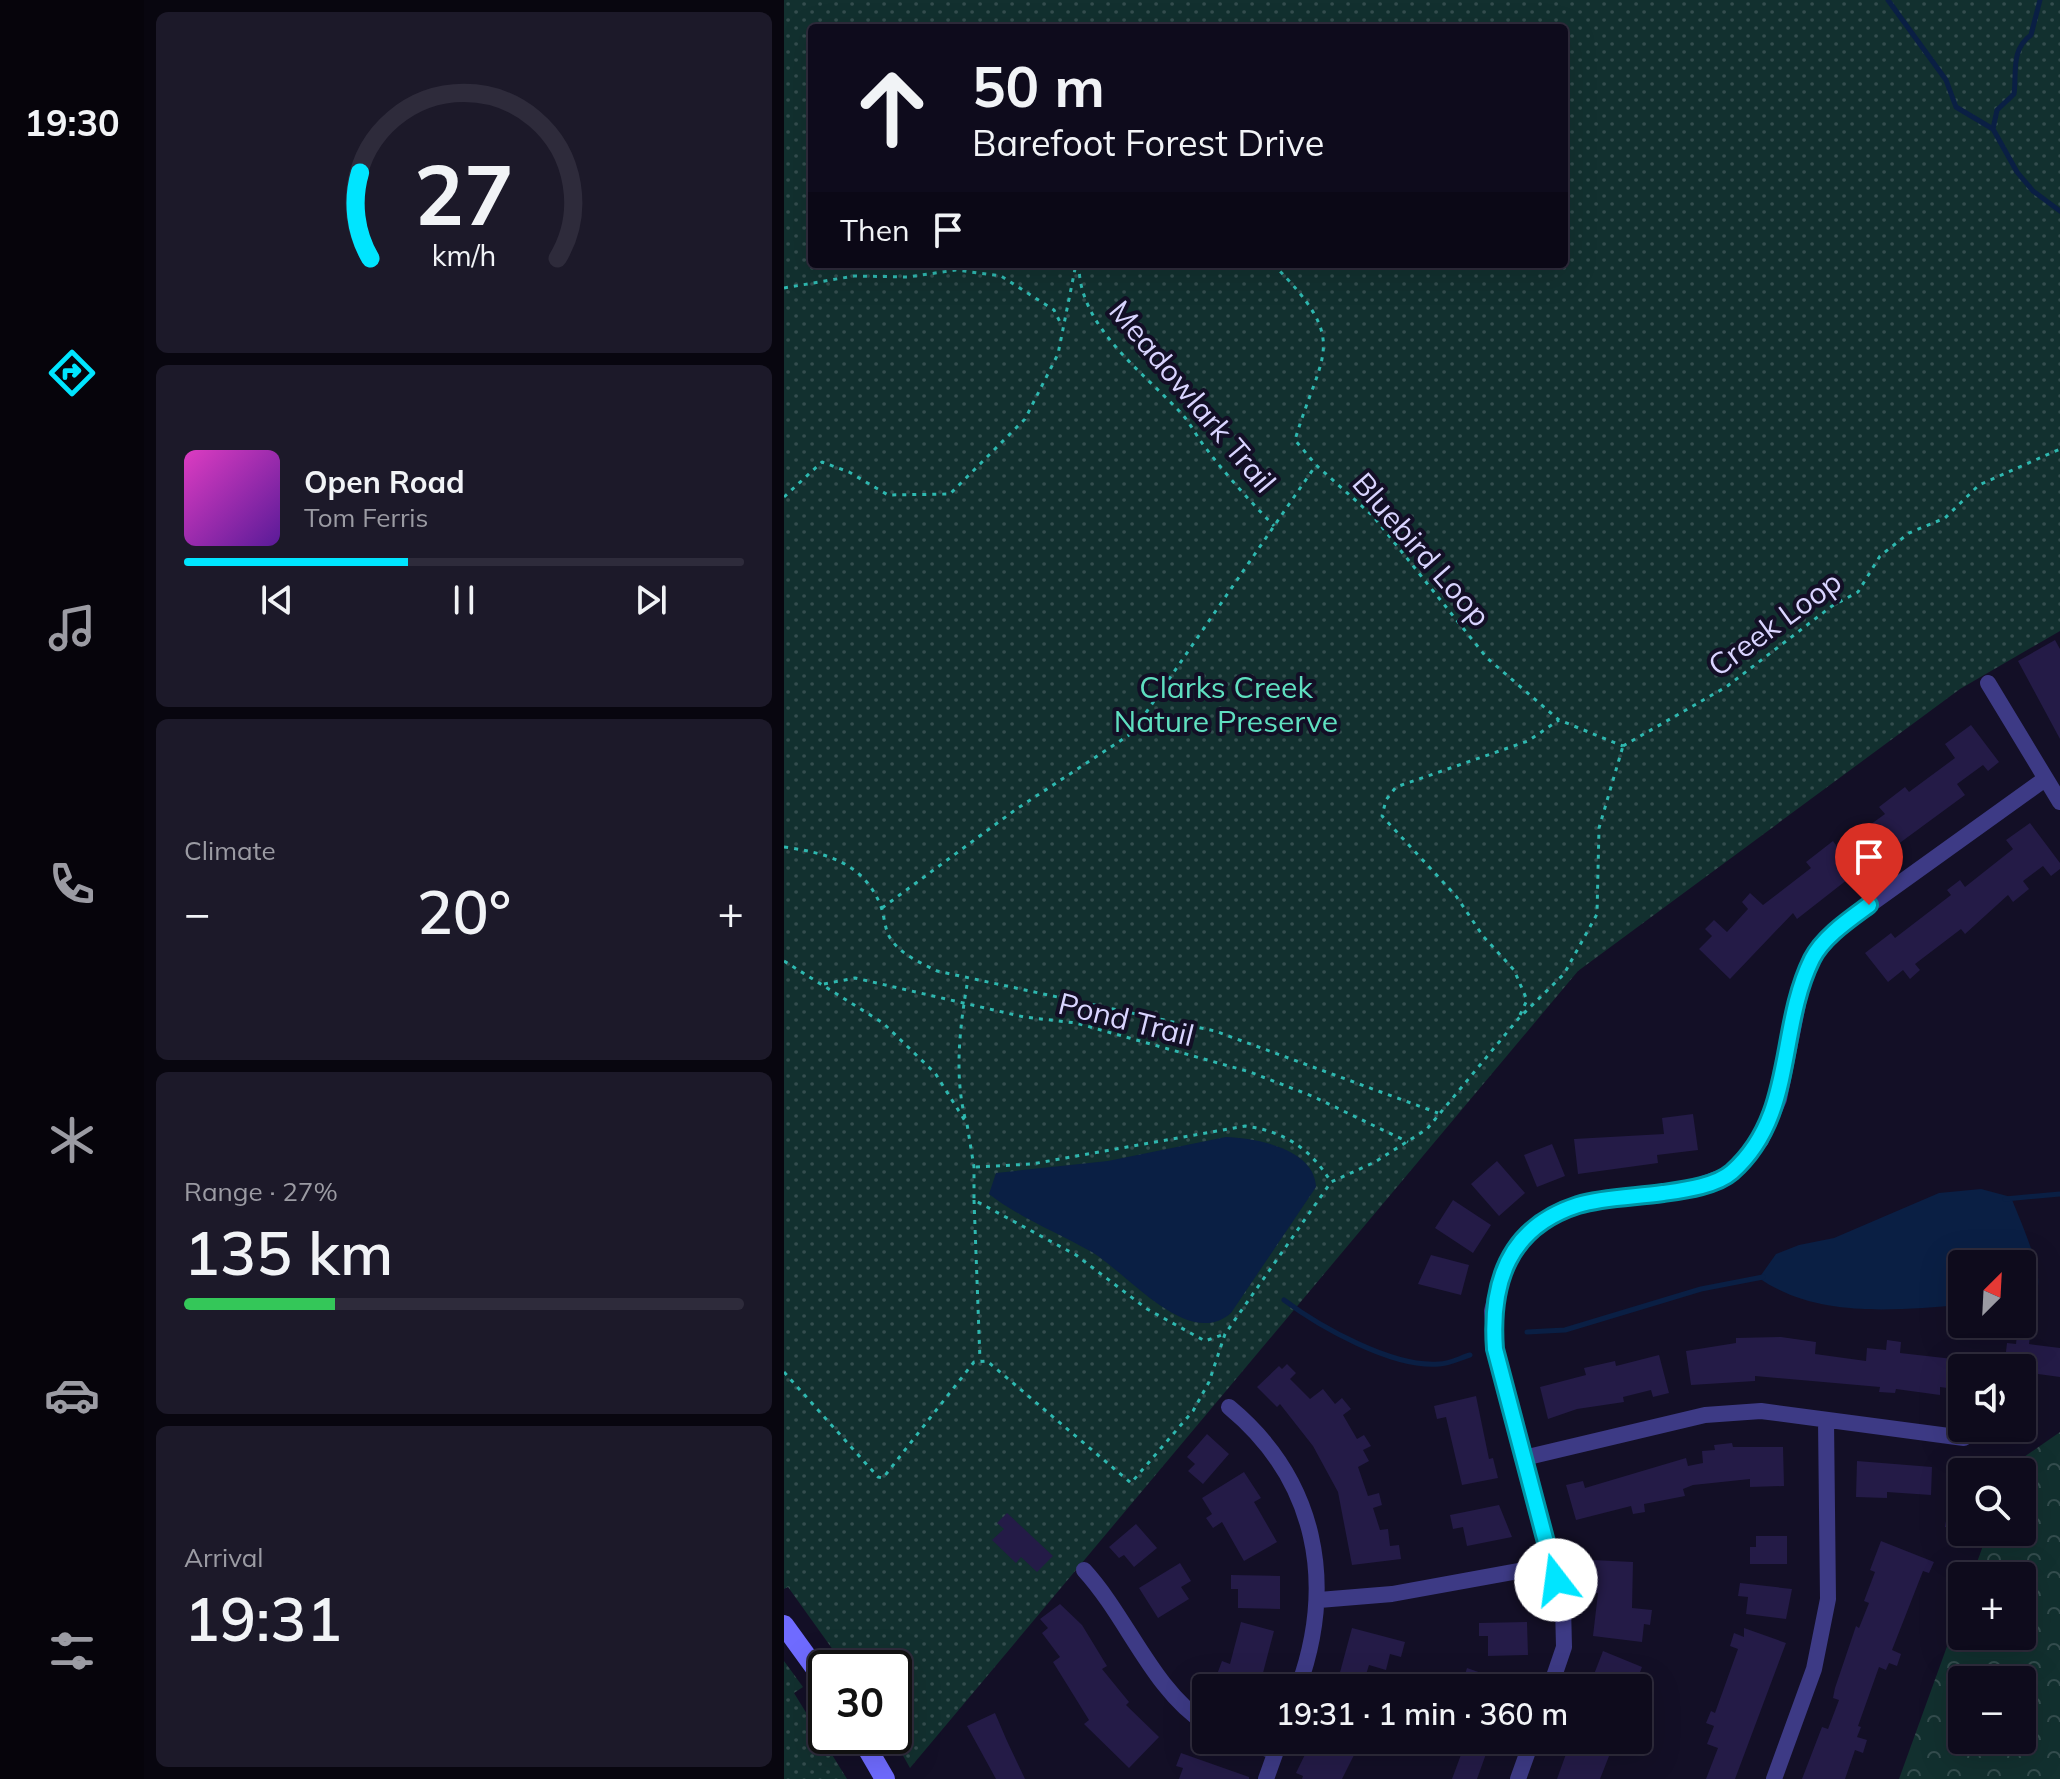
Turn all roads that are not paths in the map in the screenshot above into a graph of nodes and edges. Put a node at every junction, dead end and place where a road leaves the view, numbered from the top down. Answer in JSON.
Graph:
{"nodes":[{"id":1,"x":1988,"y":683,"type":"dead end"},
{"id":2,"x":2045,"y":779,"type":"junction"},
{"id":3,"x":2060,"y":802,"type":"edge"},
{"id":4,"x":1229,"y":1407,"type":"dead end"},
{"id":5,"x":1826,"y":1420,"type":"junction"},
{"id":6,"x":1948,"y":1436,"type":"edge"},
{"id":7,"x":1524,"y":1458,"type":"junction"},
{"id":8,"x":1551,"y":1565,"type":"junction"},
{"id":9,"x":1084,"y":1570,"type":"dead end"},
{"id":10,"x":1319,"y":1600,"type":"junction"},
{"id":11,"x":784,"y":1625,"type":"edge"},
{"id":12,"x":808,"y":1658,"type":"edge"},
{"id":13,"x":1303,"y":1674,"type":"edge"},
{"id":14,"x":1555,"y":1674,"type":"edge"},
{"id":15,"x":1192,"y":1712,"type":"edge"},
{"id":16,"x":870,"y":1754,"type":"edge"},
{"id":17,"x":1275,"y":1754,"type":"edge"},
{"id":18,"x":1527,"y":1754,"type":"edge"},
{"id":19,"x":885,"y":1779,"type":"edge"},
{"id":20,"x":1266,"y":1779,"type":"edge"},
{"id":21,"x":1518,"y":1779,"type":"edge"},
{"id":22,"x":1774,"y":1779,"type":"edge"}],
"edges":[{"from":1,"to":2,"type":"street"},
{"from":2,"to":3,"type":"street"},
{"from":2,"to":7,"type":"street"},
{"from":4,"to":10,"type":"street"},
{"from":5,"to":6,"type":"street"},
{"from":5,"to":7,"type":"street"},
{"from":5,"to":22,"type":"street"},
{"from":7,"to":8,"type":"street"},
{"from":8,"to":10,"type":"street"},
{"from":8,"to":14,"type":"street"},
{"from":9,"to":15,"type":"street"},
{"from":10,"to":13,"type":"street"},
{"from":11,"to":12,"type":"main road"},
{"from":16,"to":19,"type":"main road"},
{"from":17,"to":20,"type":"street"},
{"from":18,"to":21,"type":"street"}]}
